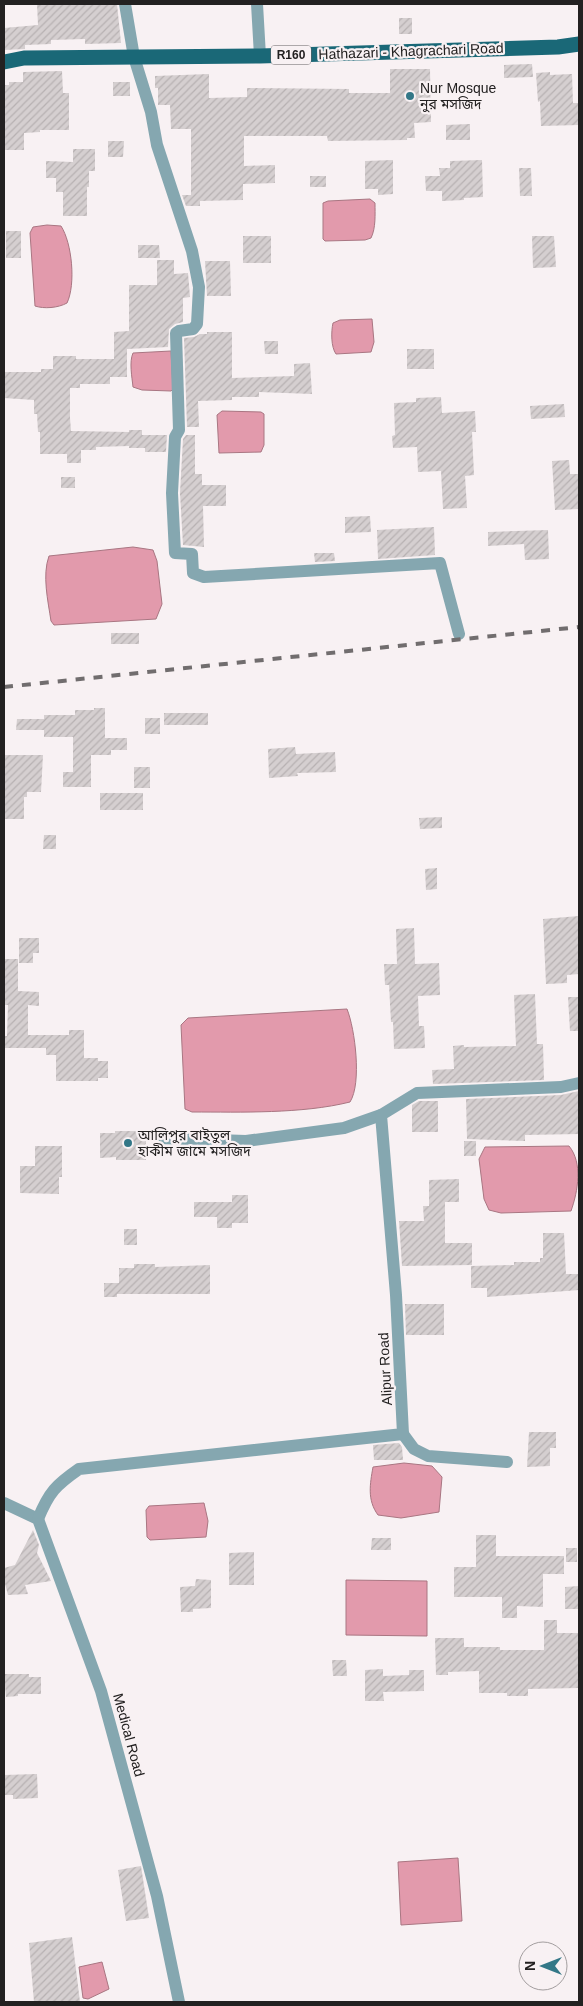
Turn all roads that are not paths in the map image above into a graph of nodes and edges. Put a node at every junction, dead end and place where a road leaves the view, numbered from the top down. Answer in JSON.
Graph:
{"nodes":[{"id":1,"x":125,"y":4,"type":"edge"},
{"id":2,"x":258,"y":4,"type":"edge"},
{"id":3,"x":579,"y":44,"type":"edge"},
{"id":4,"x":260,"y":56,"type":"junction"},
{"id":5,"x":134,"y":57,"type":"junction"},
{"id":6,"x":4,"y":62,"type":"edge"},
{"id":7,"x":459,"y":634,"type":"dead end"},
{"id":8,"x":579,"y":1083,"type":"edge"},
{"id":9,"x":381,"y":1116,"type":"junction"},
{"id":10,"x":156,"y":1138,"type":"dead end"},
{"id":11,"x":403,"y":1434,"type":"junction"},
{"id":12,"x":507,"y":1462,"type":"dead end"},
{"id":13,"x":4,"y":1503,"type":"edge"},
{"id":14,"x":38,"y":1519,"type":"junction"},
{"id":15,"x":179,"y":2002,"type":"edge"}],
"edges":[{"from":1,"to":5,"type":"street"},
{"from":2,"to":4,"type":"street"},
{"from":3,"to":4,"type":"main road","name":"Hathazari - Khagrachari Road","number":"R160"},
{"from":4,"to":5,"type":"main road","name":"Hathazari - Khagrachari Road","number":"R160"},
{"from":5,"to":6,"type":"main road","name":"Hathazari - Khagrachari Road","number":"R160"},
{"from":5,"to":7,"type":"street"},
{"from":8,"to":9,"type":"street"},
{"from":9,"to":10,"type":"street"},
{"from":9,"to":11,"type":"street","name":"Alipur Road"},
{"from":11,"to":12,"type":"street"},
{"from":11,"to":14,"type":"street"},
{"from":13,"to":14,"type":"street"},
{"from":14,"to":15,"type":"street","name":"Medical Road"}]}
